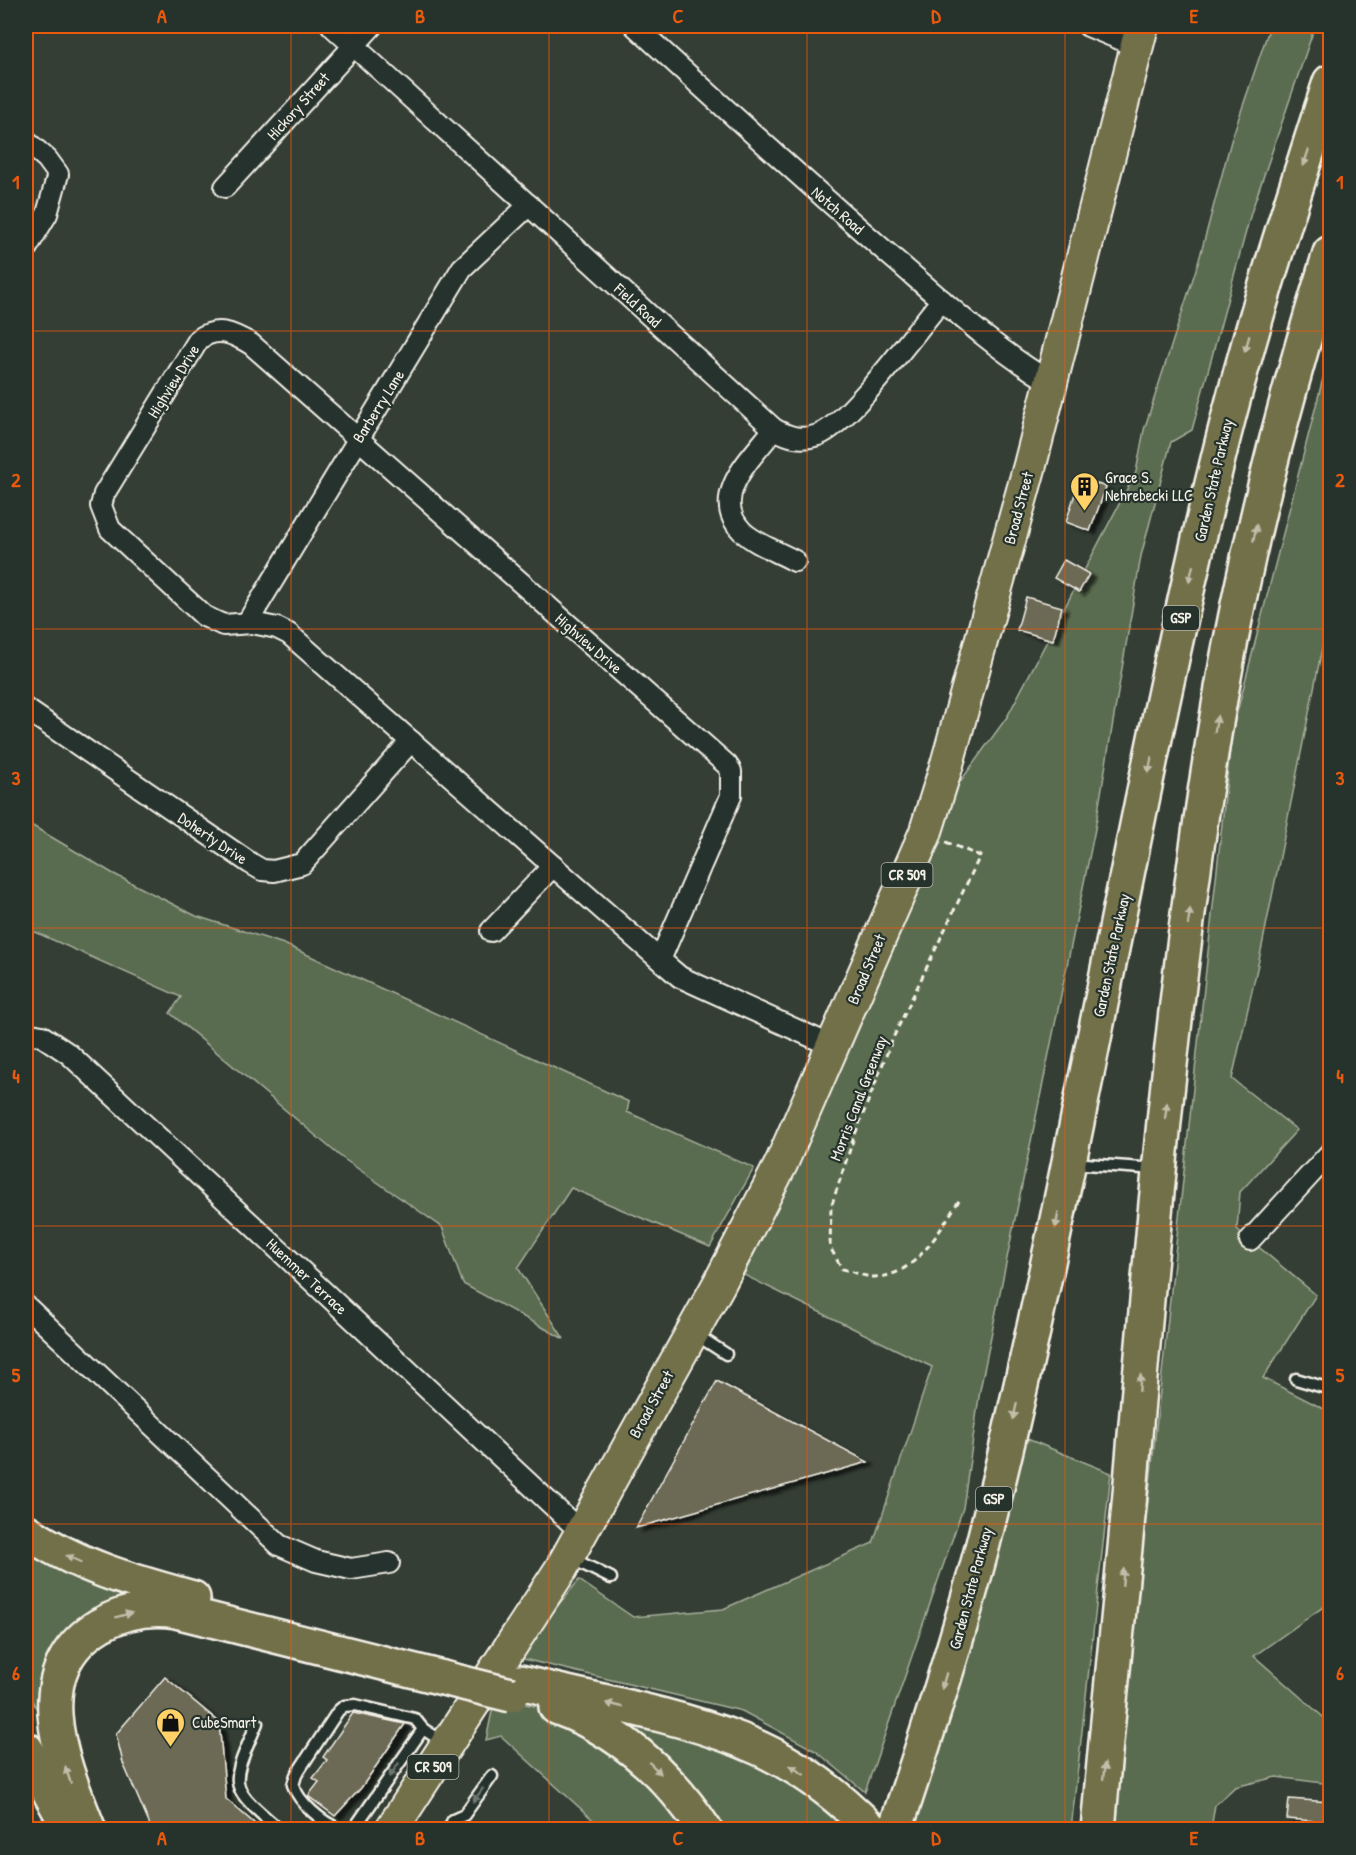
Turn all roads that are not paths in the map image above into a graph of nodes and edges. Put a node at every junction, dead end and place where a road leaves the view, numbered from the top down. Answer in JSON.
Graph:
{"nodes":[{"id":1,"x":332,"y":26,"type":"edge"},
{"id":2,"x":372,"y":26,"type":"edge"},
{"id":3,"x":1088,"y":26,"type":"edge"},
{"id":4,"x":641,"y":27,"type":"edge"},
{"id":5,"x":1139,"y":36,"type":"edge"},
{"id":6,"x":353,"y":45,"type":"junction"},
{"id":7,"x":1330,"y":82,"type":"edge"},
{"id":8,"x":26,"y":141,"type":"edge"},
{"id":9,"x":225,"y":187,"type":"dead end"},
{"id":10,"x":529,"y":206,"type":"junction"},
{"id":11,"x":26,"y":249,"type":"edge"},
{"id":12,"x":1330,"y":253,"type":"edge"},
{"id":13,"x":942,"y":300,"type":"junction"},
{"id":14,"x":1050,"y":382,"type":"junction"},
{"id":15,"x":774,"y":429,"type":"junction"},
{"id":16,"x":358,"y":439,"type":"junction"},
{"id":17,"x":795,"y":561,"type":"dead end"},
{"id":18,"x":247,"y":623,"type":"junction"},
{"id":19,"x":26,"y":708,"type":"edge"},
{"id":20,"x":411,"y":741,"type":"junction"},
{"id":21,"x":553,"y":866,"type":"junction"},
{"id":22,"x":491,"y":931,"type":"dead end"},
{"id":23,"x":660,"y":960,"type":"junction"},
{"id":24,"x":26,"y":1033,"type":"edge"},
{"id":25,"x":832,"y":1046,"type":"junction"},
{"id":26,"x":1068,"y":1163,"type":"junction"},
{"id":27,"x":1328,"y":1163,"type":"edge"},
{"id":28,"x":1160,"y":1169,"type":"junction"},
{"id":29,"x":1250,"y":1240,"type":"dead end"},
{"id":30,"x":26,"y":1306,"type":"edge"},
{"id":31,"x":692,"y":1332,"type":"junction"},
{"id":32,"x":726,"y":1354,"type":"dead end"},
{"id":33,"x":1296,"y":1379,"type":"dead end"},
{"id":34,"x":1330,"y":1389,"type":"edge"},
{"id":35,"x":26,"y":1531,"type":"edge"},
{"id":36,"x":575,"y":1544,"type":"junction"},
{"id":37,"x":389,"y":1563,"type":"dead end"},
{"id":38,"x":611,"y":1578,"type":"dead end"},
{"id":39,"x":448,"y":1672,"type":"junction"},
{"id":40,"x":515,"y":1688,"type":"junction"},
{"id":41,"x":257,"y":1723,"type":"dead end"},
{"id":42,"x":435,"y":1737,"type":"junction"},
{"id":43,"x":26,"y":1749,"type":"edge"},
{"id":44,"x":492,"y":1776,"type":"dead end"},
{"id":45,"x":70,"y":1830,"type":"edge"},
{"id":46,"x":89,"y":1830,"type":"edge"},
{"id":47,"x":280,"y":1830,"type":"edge"},
{"id":48,"x":341,"y":1830,"type":"edge"},
{"id":49,"x":353,"y":1830,"type":"edge"},
{"id":50,"x":392,"y":1830,"type":"edge"},
{"id":51,"x":448,"y":1830,"type":"edge"},
{"id":52,"x":705,"y":1830,"type":"edge"},
{"id":53,"x":872,"y":1830,"type":"edge"},
{"id":54,"x":895,"y":1830,"type":"edge"},
{"id":55,"x":1098,"y":1830,"type":"edge"}],
"edges":[{"from":1,"to":6,"type":"street","name":"Field Road"},
{"from":2,"to":6,"type":"street","name":"Hickory Street"},
{"from":3,"to":5,"type":"street"},
{"from":4,"to":13,"type":"street","name":"Notch Road"},
{"from":5,"to":14,"type":"main road","name":"Broad Street","number":"CR 509"},
{"from":6,"to":9,"type":"street","name":"Hickory Street"},
{"from":6,"to":10,"type":"street","name":"Field Road"},
{"from":7,"to":26,"type":"highway","name":"Garden State Parkway","number":"GSP","one_way":true},
{"from":8,"to":11,"type":"street"},
{"from":10,"to":15,"type":"street","name":"Field Road"},
{"from":10,"to":16,"type":"street","name":"Barberry Lane"},
{"from":28,"to":12,"type":"highway","one_way":true},
{"from":13,"to":14,"type":"street","name":"Notch Road"},
{"from":13,"to":15,"type":"street","name":"Field Road"},
{"from":14,"to":25,"type":"main road","name":"Broad Street","number":"CR 509"},
{"from":15,"to":17,"type":"street"},
{"from":16,"to":18,"type":"street","name":"Barberry Lane"},
{"from":16,"to":18,"type":"street","name":"Highview Drive"},
{"from":16,"to":23,"type":"street","name":"Highview Drive"},
{"from":18,"to":20,"type":"street","name":"Highview Drive"},
{"from":19,"to":20,"type":"street","name":"Doherty Drive"},
{"from":20,"to":21,"type":"street","name":"Highview Drive"},
{"from":21,"to":22,"type":"street"},
{"from":21,"to":23,"type":"street","name":"Highview Drive"},
{"from":23,"to":25,"type":"street","name":"Highview Drive"},
{"from":24,"to":36,"type":"street","name":"Huemmer Terrace"},
{"from":25,"to":31,"type":"main road","name":"Broad Street","number":"CR 509"},
{"from":26,"to":28,"type":"lane"},
{"from":26,"to":54,"type":"highway","name":"Garden State Parkway","number":"GSP","one_way":true},
{"from":27,"to":29,"type":"street"},
{"from":55,"to":28,"type":"highway","one_way":true},
{"from":30,"to":37,"type":"street"},
{"from":31,"to":32,"type":"lane"},
{"from":31,"to":36,"type":"main road","name":"Broad Street","number":"CR 509"},
{"from":33,"to":34,"type":"lane"},
{"from":39,"to":35,"type":"highway","one_way":true},
{"from":36,"to":38,"type":"lane"},
{"from":36,"to":42,"type":"main road","name":"Broad Street","number":"CR 509"},
{"from":39,"to":40,"type":"highway"},
{"from":46,"to":39,"type":"highway","one_way":true},
{"from":40,"to":52,"type":"highway","one_way":true},
{"from":53,"to":40,"type":"highway","one_way":true},
{"from":41,"to":47,"type":"lane"},
{"from":42,"to":48,"type":"lane"},
{"from":42,"to":49,"type":"lane","one_way":true},
{"from":42,"to":50,"type":"main road","name":"Broad Street","number":"CR 509"},
{"from":43,"to":45,"type":"highway"},
{"from":44,"to":51,"type":"lane","one_way":true}]}
